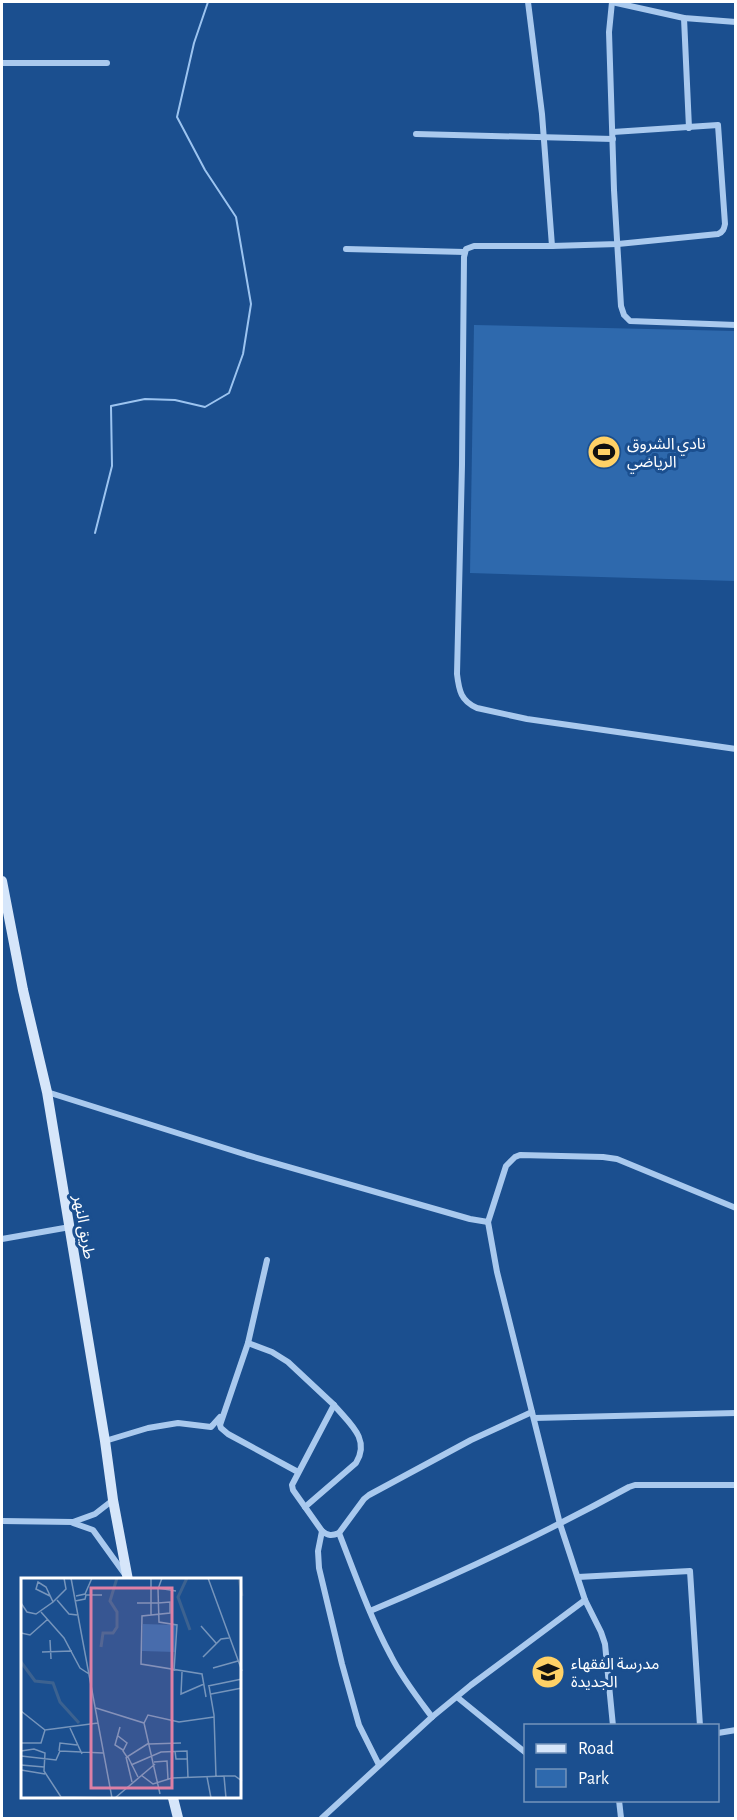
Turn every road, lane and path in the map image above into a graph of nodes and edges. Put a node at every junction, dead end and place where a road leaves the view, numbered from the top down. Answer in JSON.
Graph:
{"nodes":[{"id":1,"x":528,"y":2,"type":"edge"},
{"id":2,"x":612,"y":2,"type":"edge"},
{"id":3,"x":684,"y":18,"type":"junction"},
{"id":4,"x":735,"y":22,"type":"edge"},
{"id":5,"x":2,"y":63,"type":"edge"},
{"id":6,"x":107,"y":63,"type":"dead end"},
{"id":7,"x":689,"y":128,"type":"junction"},
{"id":8,"x":416,"y":134,"type":"dead end"},
{"id":9,"x":613,"y":135,"type":"junction"},
{"id":10,"x":543,"y":137,"type":"junction"},
{"id":11,"x":618,"y":243,"type":"junction"},
{"id":12,"x":552,"y":246,"type":"junction"},
{"id":13,"x":346,"y":249,"type":"dead end"},
{"id":14,"x":465,"y":252,"type":"junction"},
{"id":15,"x":735,"y":325,"type":"edge"},
{"id":16,"x":735,"y":749,"type":"edge"},
{"id":17,"x":2,"y":881,"type":"edge"},
{"id":18,"x":47,"y":1092,"type":"junction"},
{"id":19,"x":735,"y":1208,"type":"edge"},
{"id":20,"x":488,"y":1222,"type":"junction"},
{"id":21,"x":70,"y":1227,"type":"junction"},
{"id":22,"x":2,"y":1239,"type":"edge"},
{"id":23,"x":267,"y":1260,"type":"dead end"},
{"id":24,"x":248,"y":1344,"type":"junction"},
{"id":25,"x":334,"y":1405,"type":"junction"},
{"id":26,"x":735,"y":1413,"type":"edge"},
{"id":27,"x":223,"y":1414,"type":"junction"},
{"id":28,"x":533,"y":1415,"type":"junction"},
{"id":29,"x":105,"y":1441,"type":"junction"},
{"id":30,"x":298,"y":1472,"type":"junction"},
{"id":31,"x":735,"y":1485,"type":"edge"},
{"id":32,"x":113,"y":1500,"type":"junction"},
{"id":33,"x":305,"y":1507,"type":"junction"},
{"id":34,"x":2,"y":1521,"type":"edge"},
{"id":35,"x":73,"y":1522,"type":"junction"},
{"id":36,"x":561,"y":1524,"type":"junction"},
{"id":37,"x":322,"y":1532,"type":"junction"},
{"id":38,"x":339,"y":1533,"type":"junction"},
{"id":39,"x":578,"y":1577,"type":"junction"},
{"id":40,"x":127,"y":1578,"type":"edge"},
{"id":41,"x":128,"y":1578,"type":"edge"},
{"id":42,"x":585,"y":1600,"type":"junction"},
{"id":43,"x":370,"y":1611,"type":"junction"},
{"id":44,"x":457,"y":1697,"type":"junction"},
{"id":45,"x":432,"y":1717,"type":"junction"},
{"id":46,"x":613,"y":1724,"type":"edge"},
{"id":47,"x":700,"y":1724,"type":"edge"},
{"id":48,"x":735,"y":1730,"type":"edge"},
{"id":49,"x":719,"y":1733,"type":"edge"},
{"id":50,"x":524,"y":1752,"type":"edge"},
{"id":51,"x":379,"y":1765,"type":"junction"},
{"id":52,"x":173,"y":1799,"type":"edge"},
{"id":53,"x":619,"y":1802,"type":"edge"},
{"id":54,"x":178,"y":1818,"type":"edge"},
{"id":55,"x":321,"y":1818,"type":"edge"},
{"id":56,"x":621,"y":1818,"type":"edge"}],
"edges":[{"from":1,"to":10,"type":"street"},
{"from":2,"to":3,"type":"street"},
{"from":2,"to":9,"type":"street"},
{"from":3,"to":4,"type":"street"},
{"from":3,"to":7,"type":"street"},
{"from":5,"to":6,"type":"street"},
{"from":7,"to":9,"type":"street"},
{"from":7,"to":11,"type":"street"},
{"from":8,"to":10,"type":"street"},
{"from":9,"to":10,"type":"street"},
{"from":9,"to":11,"type":"street"},
{"from":10,"to":12,"type":"street"},
{"from":11,"to":12,"type":"street"},
{"from":11,"to":15,"type":"street"},
{"from":12,"to":14,"type":"street"},
{"from":13,"to":14,"type":"street"},
{"from":14,"to":16,"type":"street"},
{"from":17,"to":18,"type":"main road","name":"طريق النهر"},
{"from":18,"to":20,"type":"street"},
{"from":18,"to":21,"type":"main road","name":"طريق النهر"},
{"from":19,"to":20,"type":"street"},
{"from":20,"to":28,"type":"street"},
{"from":21,"to":22,"type":"street"},
{"from":21,"to":29,"type":"main road","name":"طريق النهر"},
{"from":23,"to":24,"type":"street"},
{"from":24,"to":25,"type":"street"},
{"from":24,"to":27,"type":"street"},
{"from":25,"to":30,"type":"street"},
{"from":25,"to":33,"type":"street"},
{"from":26,"to":28,"type":"street"},
{"from":27,"to":29,"type":"street"},
{"from":27,"to":30,"type":"street"},
{"from":28,"to":36,"type":"street"},
{"from":28,"to":38,"type":"street"},
{"from":29,"to":32,"type":"main road","name":"طريق النهر"},
{"from":30,"to":33,"type":"street"},
{"from":31,"to":36,"type":"street"},
{"from":32,"to":35,"type":"street"},
{"from":32,"to":41,"type":"main road","name":"طريق النهر"},
{"from":33,"to":37,"type":"street"},
{"from":34,"to":35,"type":"street"},
{"from":35,"to":40,"type":"street"},
{"from":36,"to":39,"type":"street"},
{"from":36,"to":43,"type":"street"},
{"from":37,"to":38,"type":"street"},
{"from":37,"to":51,"type":"street"},
{"from":38,"to":43,"type":"street"},
{"from":39,"to":42,"type":"street"},
{"from":39,"to":47,"type":"street"},
{"from":42,"to":44,"type":"street"},
{"from":42,"to":46,"type":"street"},
{"from":43,"to":45,"type":"street"},
{"from":44,"to":45,"type":"street"},
{"from":44,"to":50,"type":"street"},
{"from":45,"to":51,"type":"street"},
{"from":48,"to":49,"type":"street"},
{"from":51,"to":55,"type":"street"},
{"from":52,"to":54,"type":"main road"},
{"from":53,"to":56,"type":"street"}]}
